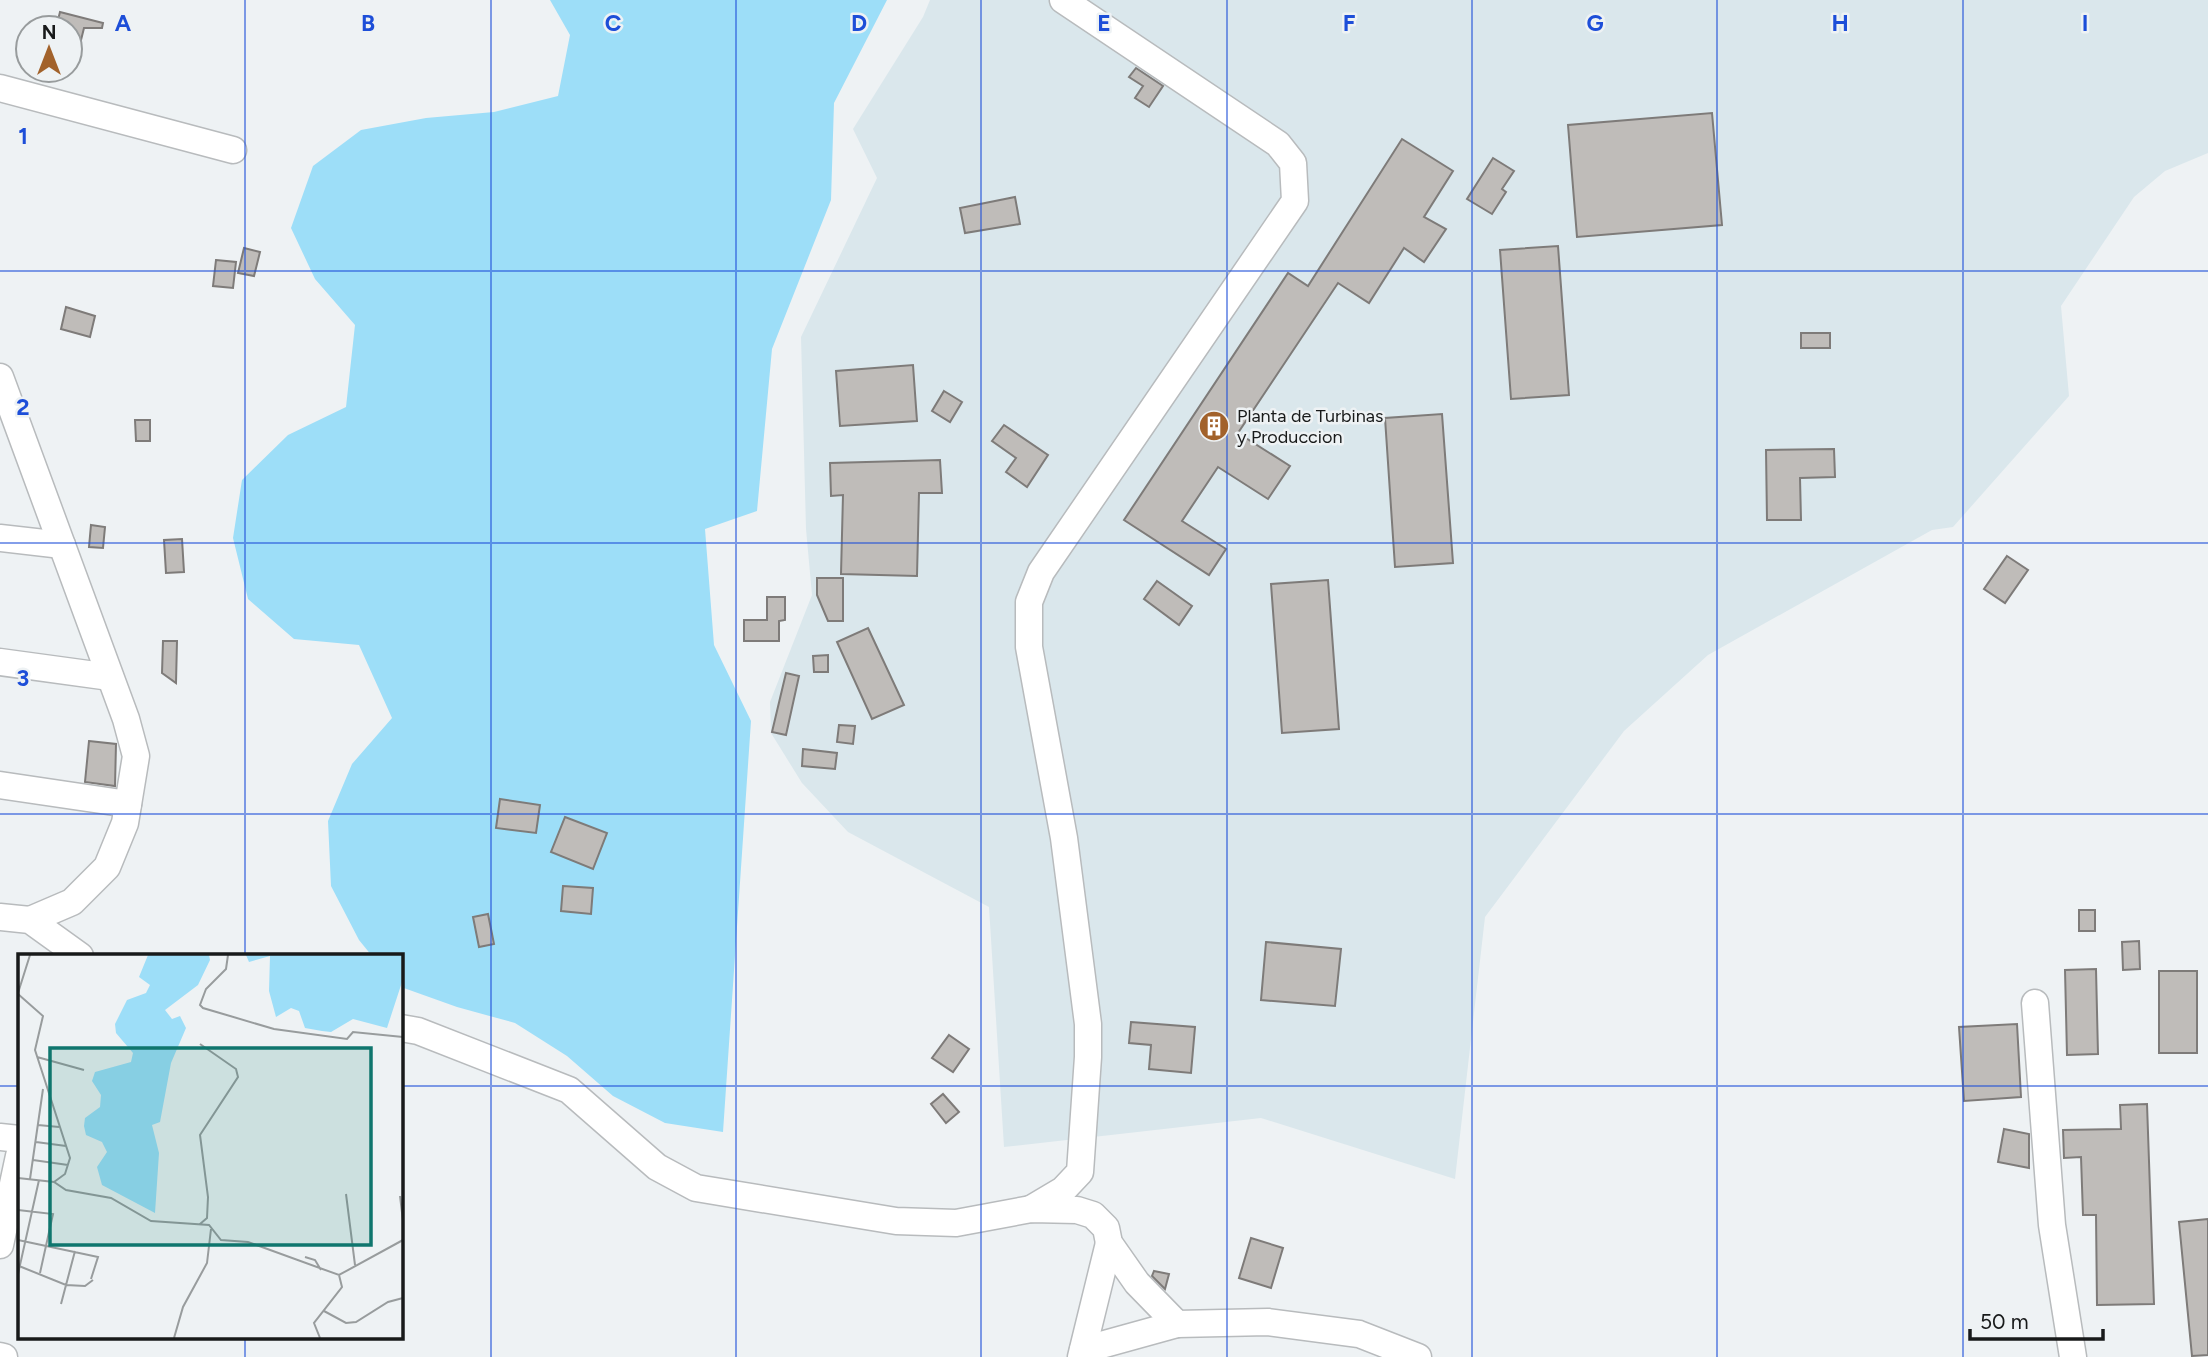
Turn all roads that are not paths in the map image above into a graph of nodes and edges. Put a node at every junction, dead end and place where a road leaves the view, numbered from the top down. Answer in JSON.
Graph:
{"nodes":[{"id":1,"x":1063,"y":0,"type":"edge"},
{"id":2,"x":0,"y":88,"type":"edge"},
{"id":3,"x":233,"y":150,"type":"dead end"},
{"id":4,"x":0,"y":377,"type":"edge"},
{"id":5,"x":0,"y":538,"type":"edge"},
{"id":6,"x":62,"y":545,"type":"junction"},
{"id":7,"x":0,"y":662,"type":"edge"},
{"id":8,"x":110,"y":677,"type":"junction"},
{"id":9,"x":0,"y":785,"type":"edge"},
{"id":10,"x":128,"y":804,"type":"junction"},
{"id":11,"x":0,"y":917,"type":"edge"},
{"id":12,"x":30,"y":920,"type":"junction"},
{"id":13,"x":77,"y":954,"type":"edge"},
{"id":14,"x":2035,"y":1003,"type":"dead end"},
{"id":15,"x":402,"y":1028,"type":"edge"},
{"id":16,"x":0,"y":1137,"type":"edge"},
{"id":17,"x":18,"y":1139,"type":"edge"},
{"id":18,"x":18,"y":1161,"type":"edge"},
{"id":19,"x":1031,"y":1209,"type":"junction"},
{"id":20,"x":1109,"y":1243,"type":"junction"},
{"id":21,"x":0,"y":1245,"type":"edge"},
{"id":22,"x":1177,"y":1324,"type":"junction"},
{"id":23,"x":1082,"y":1354,"type":"edge"},
{"id":24,"x":1418,"y":1357,"type":"edge"},
{"id":25,"x":2073,"y":1357,"type":"edge"}],
"edges":[{"from":1,"to":19,"type":"street"},
{"from":2,"to":3,"type":"street"},
{"from":4,"to":6,"type":"street"},
{"from":5,"to":6,"type":"street"},
{"from":6,"to":8,"type":"street"},
{"from":7,"to":8,"type":"street"},
{"from":8,"to":10,"type":"street"},
{"from":9,"to":10,"type":"street"},
{"from":10,"to":12,"type":"street"},
{"from":11,"to":12,"type":"street"},
{"from":12,"to":13,"type":"street"},
{"from":14,"to":25,"type":"street"},
{"from":15,"to":19,"type":"street"},
{"from":16,"to":17,"type":"street"},
{"from":18,"to":21,"type":"street"},
{"from":19,"to":20,"type":"street"},
{"from":20,"to":22,"type":"street"},
{"from":20,"to":23,"type":"street"},
{"from":22,"to":23,"type":"street"},
{"from":22,"to":24,"type":"street"}]}
